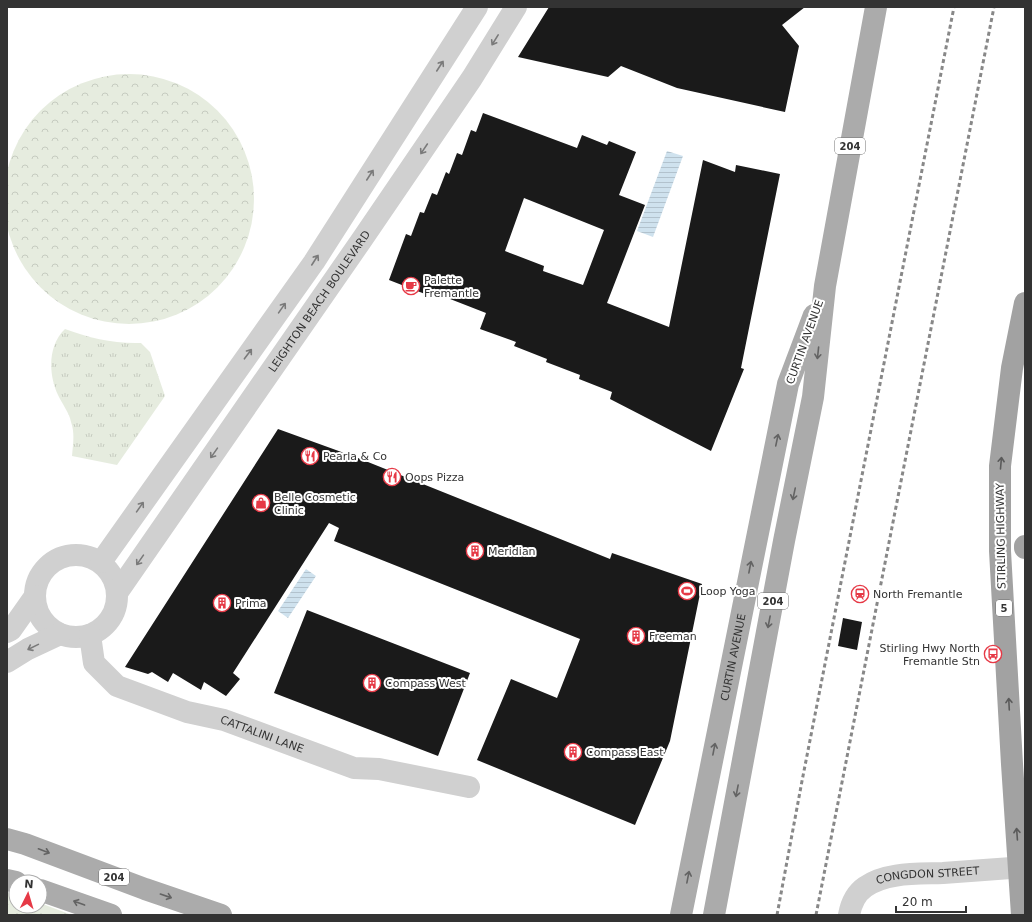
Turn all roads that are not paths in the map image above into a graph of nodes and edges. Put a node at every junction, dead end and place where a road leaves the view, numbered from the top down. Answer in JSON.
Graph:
{"nodes":[{"id":1,"x":477,"y":7,"type":"edge"},
{"id":2,"x":516,"y":7,"type":"edge"},
{"id":3,"x":876,"y":7,"type":"edge"},
{"id":4,"x":825,"y":286,"type":"junction"},
{"id":5,"x":1025,"y":303,"type":"edge"},
{"id":6,"x":101,"y":562,"type":"junction"},
{"id":7,"x":118,"y":593,"type":"junction"},
{"id":8,"x":35,"y":596,"type":"junction"},
{"id":9,"x":7,"y":632,"type":"edge"},
{"id":10,"x":60,"y":634,"type":"junction"},
{"id":11,"x":90,"y":635,"type":"junction"},
{"id":12,"x":7,"y":662,"type":"edge"},
{"id":13,"x":469,"y":787,"type":"dead end"},
{"id":14,"x":7,"y":838,"type":"edge"},
{"id":15,"x":1022,"y":867,"type":"edge"},
{"id":16,"x":48,"y":893,"type":"edge"},
{"id":17,"x":111,"y":915,"type":"edge"},
{"id":18,"x":221,"y":915,"type":"edge"},
{"id":19,"x":680,"y":915,"type":"edge"},
{"id":20,"x":714,"y":915,"type":"edge"},
{"id":21,"x":849,"y":915,"type":"edge"},
{"id":22,"x":1022,"y":915,"type":"edge"}],
"edges":[{"from":6,"to":1,"type":"street","one_way":true},
{"from":2,"to":7,"type":"street","name":"LEIGHTON BEACH BOULEVARD","one_way":true},
{"from":3,"to":4,"type":"main road","name":"CURTIN AVENUE","number":"204"},
{"from":19,"to":4,"type":"main road","name":"CURTIN AVENUE","number":"204","one_way":true},
{"from":4,"to":20,"type":"main road","name":"CURTIN AVENUE","number":"204","one_way":true},
{"from":15,"to":5,"type":"highway","name":"STIRLING HIGHWAY","number":"5","one_way":true},
{"from":6,"to":7,"type":"street"},
{"from":6,"to":8,"type":"street"},
{"from":7,"to":11,"type":"street"},
{"from":8,"to":9,"type":"street"},
{"from":8,"to":10,"type":"street"},
{"from":10,"to":11,"type":"street"},
{"from":10,"to":12,"type":"street","one_way":true},
{"from":11,"to":13,"type":"street","name":"CATTALINI LANE"},
{"from":14,"to":18,"type":"main road","number":"204","one_way":true},
{"from":15,"to":21,"type":"street","name":"CONGDON STREET"},
{"from":15,"to":22,"type":"highway","name":"STIRLING HIGHWAY","number":"5"},
{"from":17,"to":16,"type":"main road","one_way":true}]}
